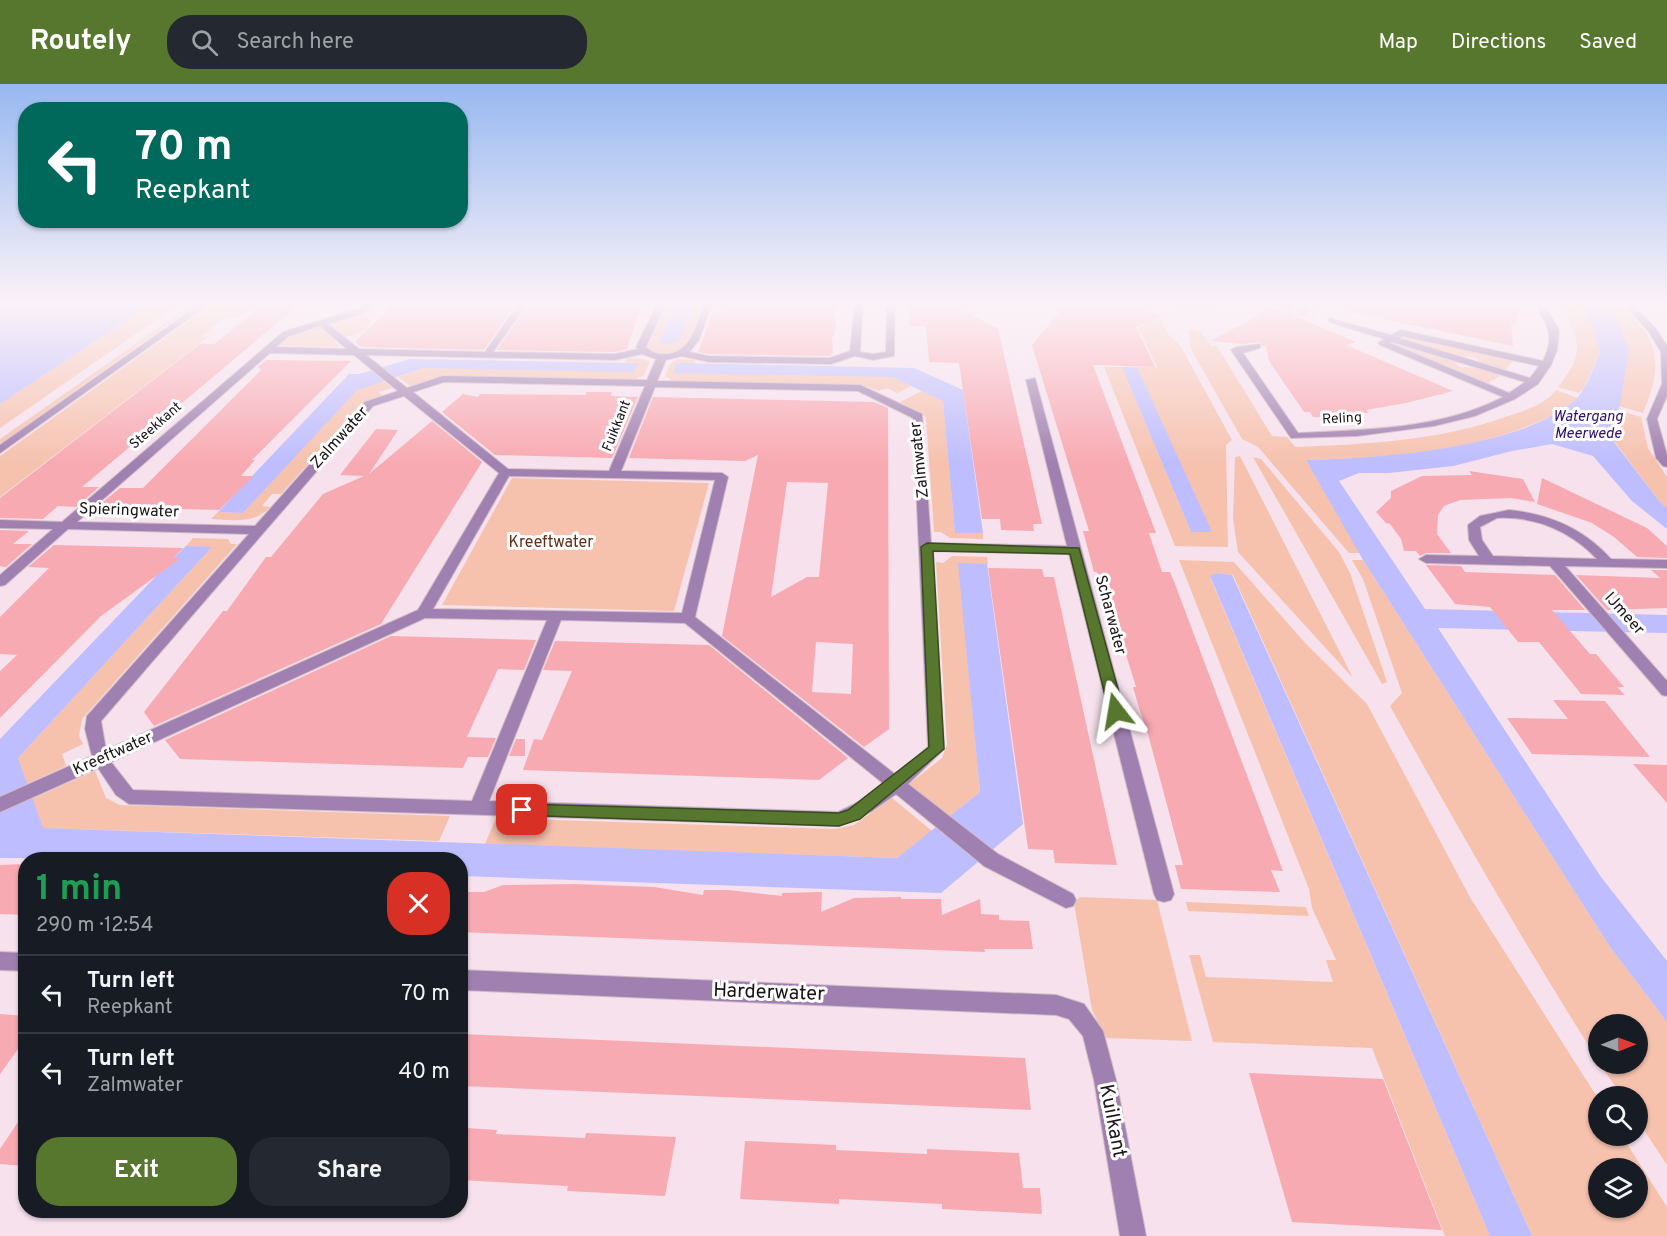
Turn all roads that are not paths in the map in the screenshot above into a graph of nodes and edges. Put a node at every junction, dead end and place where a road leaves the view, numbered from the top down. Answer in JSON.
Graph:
{"nodes":[{"id":1,"x":132,"y":356,"type":"edge"},
{"id":2,"x":260,"y":356,"type":"edge"},
{"id":3,"x":362,"y":356,"type":"edge"},
{"id":4,"x":562,"y":356,"type":"edge"},
{"id":5,"x":621,"y":356,"type":"edge"},
{"id":6,"x":658,"y":356,"type":"edge"},
{"id":7,"x":668,"y":356,"type":"edge"},
{"id":8,"x":694,"y":356,"type":"edge"},
{"id":9,"x":847,"y":356,"type":"edge"},
{"id":10,"x":862,"y":356,"type":"edge"},
{"id":11,"x":885,"y":356,"type":"edge"},
{"id":12,"x":1240,"y":356,"type":"edge"},
{"id":13,"x":1413,"y":356,"type":"edge"},
{"id":14,"x":1449,"y":356,"type":"edge"},
{"id":15,"x":1504,"y":356,"type":"edge"},
{"id":16,"x":1550,"y":356,"type":"edge"},
{"id":17,"x":1666,"y":356,"type":"edge"},
{"id":18,"x":662,"y":357,"type":"junction"},
{"id":19,"x":1546,"y":365,"type":"junction"},
{"id":20,"x":1031,"y":380,"type":"dead end"},
{"id":21,"x":1534,"y":382,"type":"junction"},
{"id":22,"x":651,"y":383,"type":"junction"},
{"id":23,"x":401,"y":387,"type":"junction"},
{"id":24,"x":1511,"y":397,"type":"junction"},
{"id":25,"x":0,"y":450,"type":"edge"},
{"id":26,"x":1667,"y":464,"type":"edge"},
{"id":27,"x":505,"y":472,"type":"junction"},
{"id":28,"x":614,"y":474,"type":"junction"},
{"id":29,"x":0,"y":524,"type":"edge"},
{"id":30,"x":65,"y":525,"type":"junction"},
{"id":31,"x":257,"y":530,"type":"junction"},
{"id":32,"x":927,"y":547,"type":"junction"},
{"id":33,"x":1075,"y":550,"type":"junction"},
{"id":34,"x":1426,"y":558,"type":"dead end"},
{"id":35,"x":1489,"y":560,"type":"junction"},
{"id":36,"x":1554,"y":562,"type":"junction"},
{"id":37,"x":1608,"y":563,"type":"junction"},
{"id":38,"x":1667,"y":564,"type":"edge"},
{"id":39,"x":0,"y":582,"type":"edge"},
{"id":40,"x":423,"y":613,"type":"junction"},
{"id":41,"x":556,"y":616,"type":"junction"},
{"id":42,"x":688,"y":618,"type":"junction"},
{"id":43,"x":1667,"y":691,"type":"edge"},
{"id":44,"x":103,"y":759,"type":"junction"},
{"id":45,"x":895,"y":784,"type":"junction"},
{"id":46,"x":0,"y":805,"type":"edge"},
{"id":47,"x":477,"y":809,"type":"junction"},
{"id":48,"x":1164,"y":894,"type":"dead end"},
{"id":49,"x":1066,"y":900,"type":"dead end"},
{"id":50,"x":0,"y":961,"type":"edge"},
{"id":51,"x":18,"y":962,"type":"edge"},
{"id":52,"x":468,"y":980,"type":"edge"},
{"id":53,"x":1076,"y":1011,"type":"joint"},
{"id":54,"x":1132,"y":1236,"type":"edge"}],
"edges":[{"from":1,"to":25,"type":"street"},
{"from":2,"to":30,"type":"street","name":"Steekkant"},
{"from":3,"to":23,"type":"street"},
{"from":4,"to":5,"type":"street"},
{"from":6,"to":18,"type":"street"},
{"from":7,"to":18,"type":"street"},
{"from":8,"to":9,"type":"street"},
{"from":10,"to":11,"type":"street"},
{"from":12,"to":24,"type":"street","name":"Reling"},
{"from":13,"to":24,"type":"street"},
{"from":14,"to":21,"type":"street"},
{"from":15,"to":19,"type":"street"},
{"from":16,"to":19,"type":"street","name":"Reling"},
{"from":17,"to":26,"type":"street"},
{"from":18,"to":22,"type":"street","name":"Fuikkant"},
{"from":19,"to":21,"type":"street","name":"Reling"},
{"from":20,"to":33,"type":"street","name":"Scharwater"},
{"from":21,"to":24,"type":"street","name":"Reling"},
{"from":22,"to":23,"type":"street","name":"Zalmwater"},
{"from":22,"to":28,"type":"street","name":"Fuikkant"},
{"from":22,"to":32,"type":"street","name":"Zalmwater"},
{"from":23,"to":27,"type":"street"},
{"from":23,"to":31,"type":"street","name":"Zalmwater"},
{"from":27,"to":28,"type":"street"},
{"from":27,"to":40,"type":"street"},
{"from":28,"to":42,"type":"street"},
{"from":29,"to":30,"type":"street","name":"Spieringwater"},
{"from":30,"to":31,"type":"street","name":"Spieringwater"},
{"from":30,"to":39,"type":"street","name":"Steekkant"},
{"from":31,"to":44,"type":"street","name":"Zalmwater"},
{"from":32,"to":33,"type":"street"},
{"from":32,"to":45,"type":"street","name":"Zalmwater"},
{"from":33,"to":48,"type":"street","name":"Scharwater"},
{"from":34,"to":35,"type":"street"},
{"from":35,"to":36,"type":"street"},
{"from":35,"to":37,"type":"street"},
{"from":36,"to":37,"type":"street"},
{"from":36,"to":43,"type":"street","name":"IJmeer"},
{"from":37,"to":38,"type":"street"},
{"from":40,"to":41,"type":"street","name":"Kreeftwater"},
{"from":40,"to":44,"type":"street","name":"Kreeftwater"},
{"from":41,"to":42,"type":"street","name":"Kreeftwater"},
{"from":41,"to":47,"type":"street"},
{"from":42,"to":45,"type":"street"},
{"from":44,"to":46,"type":"street","name":"Kreeftwater"},
{"from":44,"to":47,"type":"street","name":"Zalmwater"},
{"from":45,"to":47,"type":"street","name":"Zalmwater"},
{"from":45,"to":49,"type":"street"},
{"from":50,"to":51,"type":"street"},
{"from":52,"to":53,"type":"street","name":"Harderwater"},
{"from":53,"to":54,"type":"street","name":"Kuilkant"}]}
